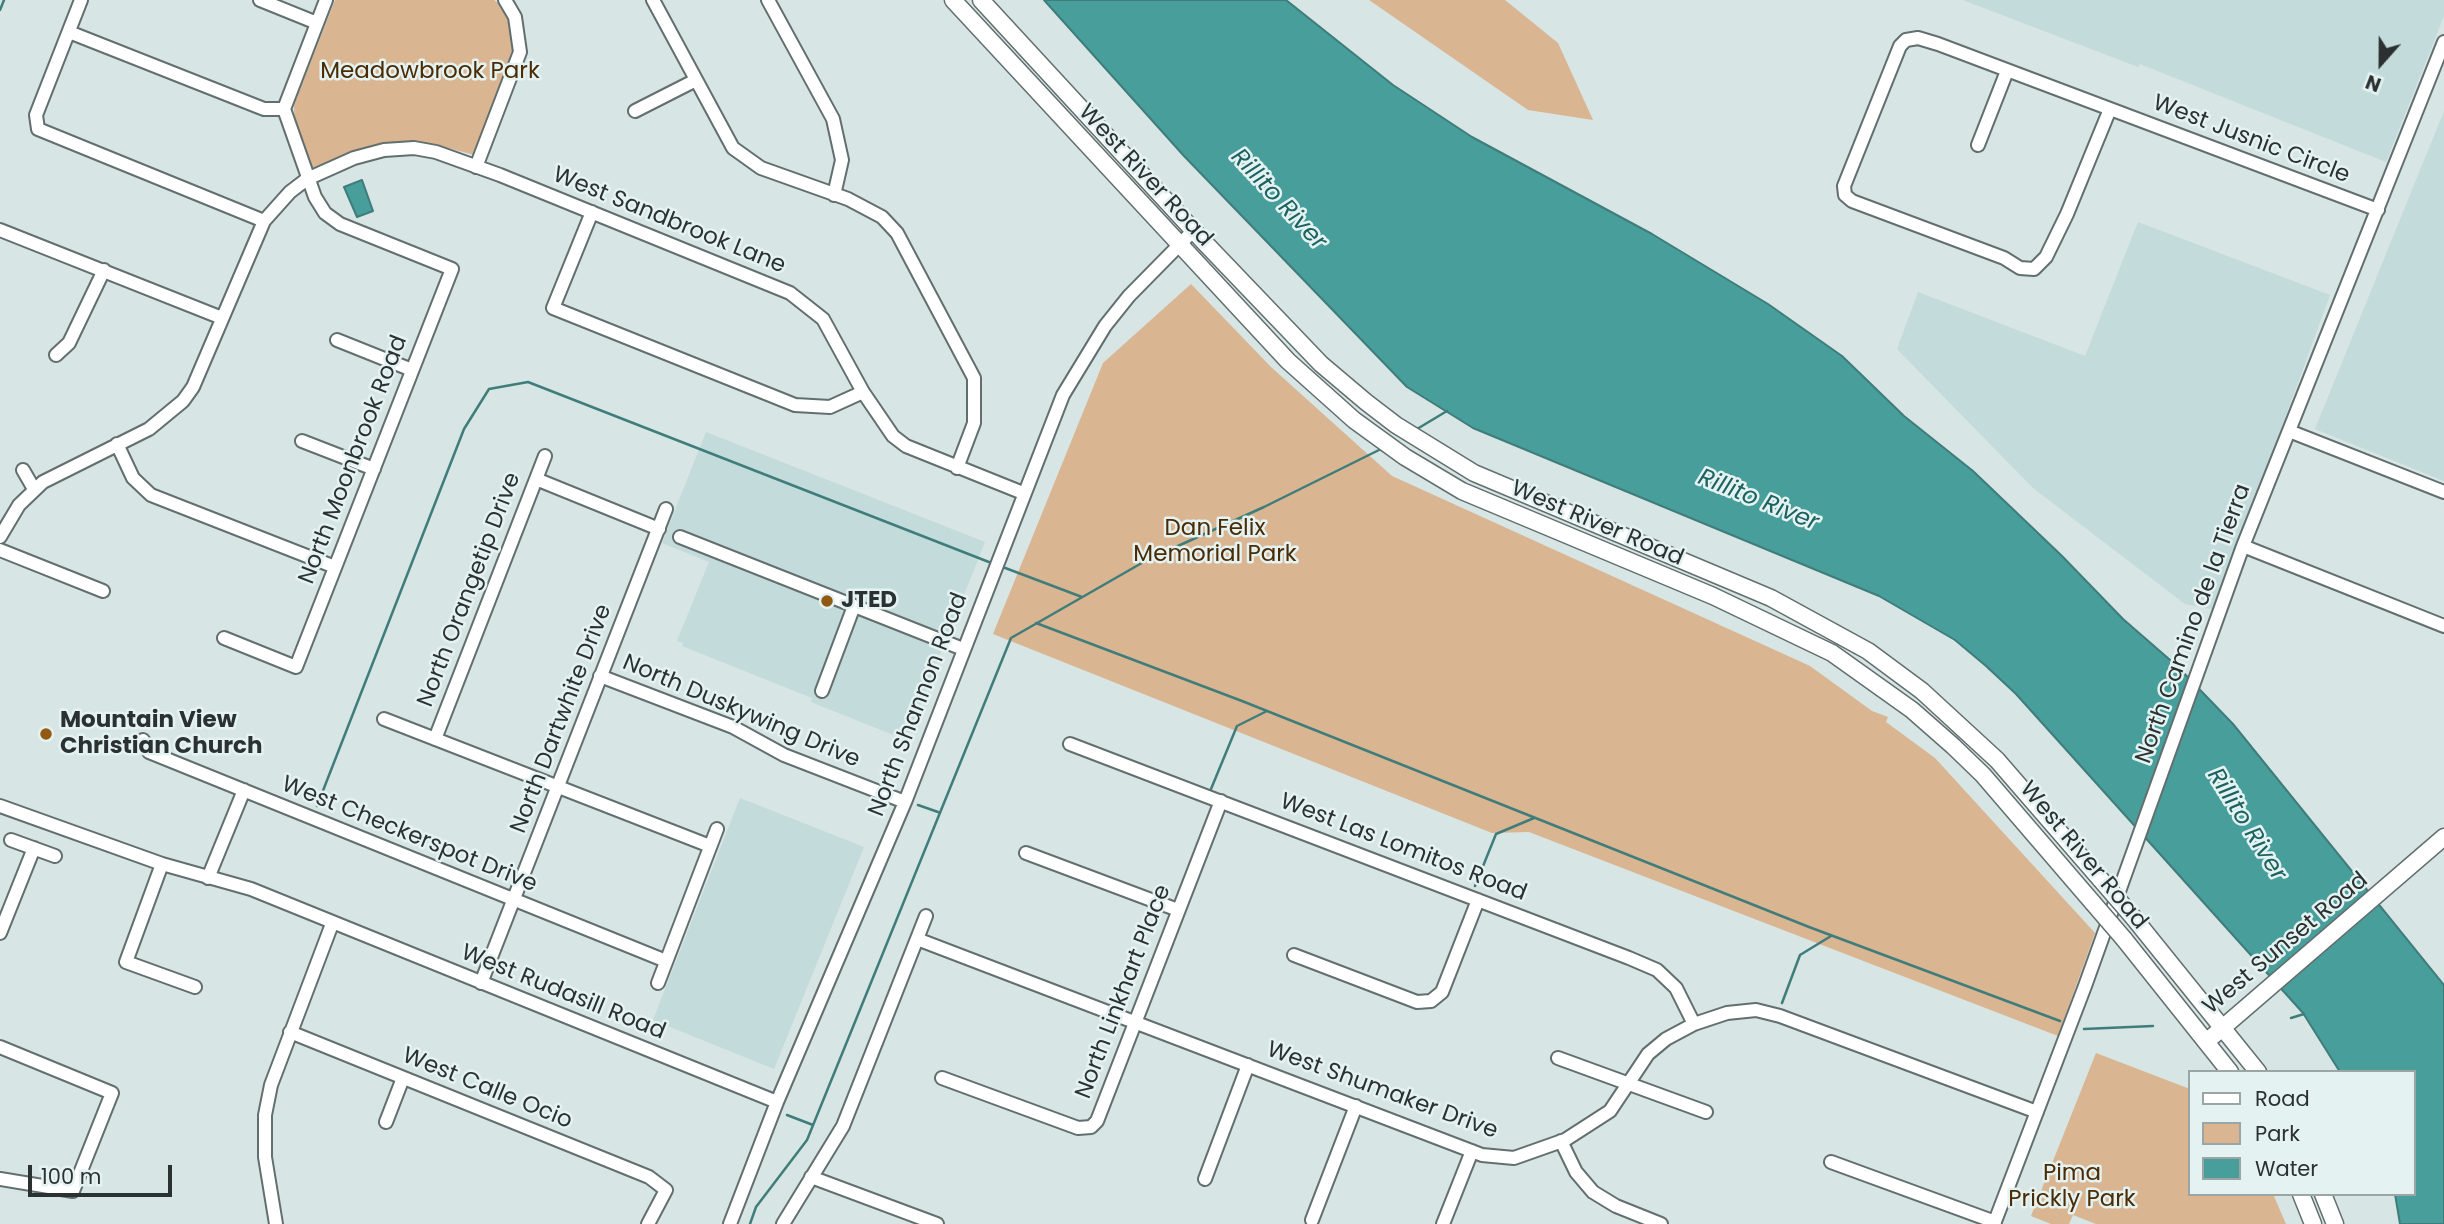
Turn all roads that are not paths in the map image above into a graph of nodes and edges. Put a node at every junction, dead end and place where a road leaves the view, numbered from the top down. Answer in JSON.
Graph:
{"nodes":[{"id":1,"x":81,"y":0,"type":"edge"},
{"id":2,"x":260,"y":0,"type":"edge"},
{"id":3,"x":326,"y":0,"type":"edge"},
{"id":4,"x":505,"y":0,"type":"edge"},
{"id":5,"x":653,"y":0,"type":"edge"},
{"id":6,"x":768,"y":0,"type":"edge"},
{"id":7,"x":953,"y":0,"type":"edge"},
{"id":8,"x":981,"y":0,"type":"edge"},
{"id":9,"x":317,"y":23,"type":"junction"},
{"id":10,"x":69,"y":32,"type":"junction"},
{"id":11,"x":2444,"y":42,"type":"edge"},
{"id":12,"x":2007,"y":71,"type":"junction"},
{"id":13,"x":696,"y":80,"type":"junction"},
{"id":14,"x":284,"y":109,"type":"junction"},
{"id":15,"x":2110,"y":109,"type":"junction"},
{"id":16,"x":635,"y":111,"type":"dead end"},
{"id":17,"x":1978,"y":145,"type":"dead end"},
{"id":18,"x":476,"y":167,"type":"junction"},
{"id":19,"x":307,"y":180,"type":"junction"},
{"id":20,"x":834,"y":195,"type":"junction"},
{"id":21,"x":2378,"y":210,"type":"junction"},
{"id":22,"x":592,"y":212,"type":"junction"},
{"id":23,"x":264,"y":220,"type":"junction"},
{"id":24,"x":0,"y":230,"type":"edge"},
{"id":25,"x":1193,"y":231,"type":"junction"},
{"id":26,"x":1178,"y":246,"type":"junction"},
{"id":27,"x":104,"y":270,"type":"junction"},
{"id":28,"x":222,"y":318,"type":"junction"},
{"id":29,"x":337,"y":340,"type":"dead end"},
{"id":30,"x":56,"y":355,"type":"dead end"},
{"id":31,"x":412,"y":370,"type":"junction"},
{"id":32,"x":863,"y":391,"type":"junction"},
{"id":33,"x":2289,"y":432,"type":"junction"},
{"id":34,"x":302,"y":441,"type":"dead end"},
{"id":35,"x":117,"y":444,"type":"junction"},
{"id":36,"x":545,"y":456,"type":"dead end"},
{"id":37,"x":957,"y":468,"type":"junction"},
{"id":38,"x":374,"y":469,"type":"junction"},
{"id":39,"x":23,"y":470,"type":"dead end"},
{"id":40,"x":536,"y":479,"type":"junction"},
{"id":41,"x":34,"y":489,"type":"junction"},
{"id":42,"x":2444,"y":492,"type":"edge"},
{"id":43,"x":1023,"y":493,"type":"junction"},
{"id":44,"x":666,"y":509,"type":"dead end"},
{"id":45,"x":659,"y":529,"type":"junction"},
{"id":46,"x":0,"y":537,"type":"edge"},
{"id":47,"x":680,"y":537,"type":"dead end"},
{"id":48,"x":2243,"y":546,"type":"junction"},
{"id":49,"x":0,"y":550,"type":"edge"},
{"id":50,"x":335,"y":567,"type":"junction"},
{"id":51,"x":103,"y":591,"type":"dead end"},
{"id":52,"x":854,"y":606,"type":"junction"},
{"id":53,"x":2444,"y":626,"type":"edge"},
{"id":54,"x":224,"y":638,"type":"dead end"},
{"id":55,"x":963,"y":649,"type":"junction"},
{"id":56,"x":1868,"y":651,"type":"junction"},
{"id":57,"x":1855,"y":669,"type":"junction"},
{"id":58,"x":600,"y":676,"type":"junction"},
{"id":59,"x":822,"y":691,"type":"dead end"},
{"id":60,"x":384,"y":719,"type":"dead end"},
{"id":61,"x":435,"y":739,"type":"junction"},
{"id":62,"x":143,"y":740,"type":"dead end"},
{"id":63,"x":1070,"y":744,"type":"dead end"},
{"id":64,"x":558,"y":787,"type":"junction"},
{"id":65,"x":244,"y":790,"type":"junction"},
{"id":66,"x":1221,"y":801,"type":"junction"},
{"id":67,"x":905,"y":802,"type":"junction"},
{"id":68,"x":0,"y":806,"type":"edge"},
{"id":69,"x":717,"y":829,"type":"dead end"},
{"id":70,"x":2444,"y":837,"type":"edge"},
{"id":71,"x":10,"y":840,"type":"dead end"},
{"id":72,"x":710,"y":846,"type":"junction"},
{"id":73,"x":34,"y":848,"type":"junction"},
{"id":74,"x":1026,"y":853,"type":"dead end"},
{"id":75,"x":55,"y":856,"type":"dead end"},
{"id":76,"x":162,"y":864,"type":"junction"},
{"id":77,"x":208,"y":877,"type":"junction"},
{"id":78,"x":1478,"y":900,"type":"junction"},
{"id":79,"x":514,"y":901,"type":"junction"},
{"id":80,"x":1178,"y":910,"type":"junction"},
{"id":81,"x":926,"y":916,"type":"dead end"},
{"id":82,"x":332,"y":924,"type":"junction"},
{"id":83,"x":0,"y":933,"type":"edge"},
{"id":84,"x":917,"y":939,"type":"junction"},
{"id":85,"x":1294,"y":955,"type":"dead end"},
{"id":86,"x":666,"y":961,"type":"junction"},
{"id":87,"x":481,"y":983,"type":"junction"},
{"id":88,"x":658,"y":983,"type":"dead end"},
{"id":89,"x":195,"y":987,"type":"dead end"},
{"id":90,"x":1137,"y":1023,"type":"junction"},
{"id":91,"x":1694,"y":1024,"type":"junction"},
{"id":92,"x":2223,"y":1028,"type":"junction"},
{"id":93,"x":290,"y":1032,"type":"junction"},
{"id":94,"x":2206,"y":1042,"type":"junction"},
{"id":95,"x":0,"y":1047,"type":"edge"},
{"id":96,"x":1558,"y":1058,"type":"dead end"},
{"id":97,"x":1248,"y":1065,"type":"junction"},
{"id":98,"x":2228,"y":1070,"type":"edge"},
{"id":99,"x":2256,"y":1070,"type":"edge"},
{"id":100,"x":942,"y":1077,"type":"dead end"},
{"id":101,"x":404,"y":1078,"type":"junction"},
{"id":102,"x":1627,"y":1083,"type":"junction"},
{"id":103,"x":777,"y":1102,"type":"junction"},
{"id":104,"x":1356,"y":1106,"type":"junction"},
{"id":105,"x":1706,"y":1112,"type":"dead end"},
{"id":106,"x":2037,"y":1112,"type":"junction"},
{"id":107,"x":386,"y":1122,"type":"dead end"},
{"id":108,"x":1561,"y":1141,"type":"junction"},
{"id":109,"x":1472,"y":1151,"type":"junction"},
{"id":110,"x":1831,"y":1162,"type":"dead end"},
{"id":111,"x":811,"y":1177,"type":"junction"},
{"id":112,"x":0,"y":1179,"type":"edge"},
{"id":113,"x":1205,"y":1179,"type":"dead end"},
{"id":114,"x":2302,"y":1196,"type":"edge"},
{"id":115,"x":2324,"y":1196,"type":"edge"},
{"id":116,"x":1311,"y":1220,"type":"dead end"},
{"id":117,"x":1995,"y":1223,"type":"edge"},
{"id":118,"x":276,"y":1224,"type":"edge"},
{"id":119,"x":648,"y":1224,"type":"edge"},
{"id":120,"x":730,"y":1224,"type":"edge"},
{"id":121,"x":783,"y":1224,"type":"edge"},
{"id":122,"x":937,"y":1224,"type":"edge"},
{"id":123,"x":1443,"y":1224,"type":"edge"},
{"id":124,"x":1661,"y":1224,"type":"edge"},
{"id":125,"x":2313,"y":1224,"type":"edge"},
{"id":126,"x":2336,"y":1224,"type":"edge"}],
"edges":[{"from":1,"to":10,"type":"street"},
{"from":2,"to":9,"type":"street"},
{"from":3,"to":9,"type":"street"},
{"from":4,"to":18,"type":"street"},
{"from":5,"to":13,"type":"street"},
{"from":6,"to":20,"type":"street"},
{"from":7,"to":26,"type":"main road","name":"West River Road"},
{"from":8,"to":25,"type":"main road","name":"West River Road"},
{"from":9,"to":14,"type":"street"},
{"from":10,"to":14,"type":"street"},
{"from":10,"to":23,"type":"street"},
{"from":11,"to":21,"type":"street","name":"North Camino de la Tierra"},
{"from":12,"to":15,"type":"street","name":"West Jusnic Circle"},
{"from":12,"to":15,"type":"street","name":"West Jusnic Circle"},
{"from":12,"to":17,"type":"street"},
{"from":13,"to":16,"type":"street"},
{"from":13,"to":20,"type":"street"},
{"from":14,"to":19,"type":"street"},
{"from":15,"to":21,"type":"street","name":"West Jusnic Circle"},
{"from":18,"to":19,"type":"street","name":"West Sandbrook Lane"},
{"from":18,"to":22,"type":"street","name":"West Sandbrook Lane"},
{"from":19,"to":23,"type":"street","name":"West Sandbrook Lane"},
{"from":19,"to":31,"type":"street","name":"North Moonbrook Road"},
{"from":20,"to":37,"type":"street"},
{"from":21,"to":33,"type":"street","name":"North Camino de la Tierra"},
{"from":22,"to":32,"type":"street","name":"West Sandbrook Lane"},
{"from":22,"to":32,"type":"street"},
{"from":23,"to":28,"type":"street","name":"West Sandbrook Lane"},
{"from":24,"to":27,"type":"street"},
{"from":25,"to":26,"type":"street","name":"North Shannon Road"},
{"from":25,"to":56,"type":"main road","name":"West River Road"},
{"from":26,"to":43,"type":"street","name":"North Shannon Road"},
{"from":26,"to":57,"type":"main road","name":"West River Road"},
{"from":27,"to":28,"type":"street"},
{"from":27,"to":30,"type":"street"},
{"from":28,"to":35,"type":"street","name":"West Sandbrook Lane"},
{"from":29,"to":31,"type":"street"},
{"from":31,"to":38,"type":"street","name":"North Moonbrook Road"},
{"from":32,"to":37,"type":"street","name":"West Sandbrook Lane"},
{"from":33,"to":42,"type":"street"},
{"from":33,"to":48,"type":"street","name":"North Camino de la Tierra"},
{"from":34,"to":38,"type":"street"},
{"from":35,"to":41,"type":"street","name":"West Sandbrook Lane"},
{"from":35,"to":50,"type":"street"},
{"from":36,"to":40,"type":"street","name":"North Orangetip Drive"},
{"from":37,"to":43,"type":"street","name":"West Sandbrook Lane"},
{"from":38,"to":50,"type":"street","name":"North Moonbrook Road"},
{"from":39,"to":41,"type":"street"},
{"from":40,"to":45,"type":"street"},
{"from":40,"to":61,"type":"street","name":"North Orangetip Drive"},
{"from":41,"to":46,"type":"street"},
{"from":43,"to":55,"type":"street","name":"North Shannon Road"},
{"from":44,"to":45,"type":"street","name":"North Dartwhite Drive"},
{"from":45,"to":58,"type":"street","name":"North Dartwhite Drive"},
{"from":47,"to":52,"type":"street"},
{"from":48,"to":53,"type":"street"},
{"from":48,"to":106,"type":"street","name":"North Camino de la Tierra"},
{"from":49,"to":51,"type":"street"},
{"from":50,"to":54,"type":"street","name":"North Moonbrook Road"},
{"from":52,"to":55,"type":"street"},
{"from":52,"to":59,"type":"street"},
{"from":55,"to":67,"type":"street","name":"North Shannon Road"},
{"from":56,"to":57,"type":"main road"},
{"from":56,"to":92,"type":"main road","name":"West River Road","bridge":true},
{"from":57,"to":94,"type":"main road","name":"West River Road","bridge":true},
{"from":58,"to":64,"type":"street","name":"North Dartwhite Drive"},
{"from":58,"to":67,"type":"street","name":"North Duskywing Drive"},
{"from":60,"to":61,"type":"street"},
{"from":61,"to":64,"type":"street"},
{"from":62,"to":65,"type":"street","name":"West Checkerspot Drive"},
{"from":63,"to":66,"type":"street","name":"West Las Lomitos Road"},
{"from":64,"to":72,"type":"street"},
{"from":64,"to":79,"type":"street","name":"North Dartwhite Drive"},
{"from":65,"to":77,"type":"street"},
{"from":65,"to":79,"type":"street","name":"West Checkerspot Drive"},
{"from":66,"to":78,"type":"street","name":"West Las Lomitos Road"},
{"from":66,"to":80,"type":"street","name":"North Linkhart Place"},
{"from":67,"to":103,"type":"street","name":"North Shannon Road"},
{"from":68,"to":76,"type":"street","name":"West Rudasill Road"},
{"from":69,"to":72,"type":"street"},
{"from":70,"to":92,"type":"main road","name":"West Sunset Road"},
{"from":71,"to":73,"type":"street"},
{"from":72,"to":86,"type":"street"},
{"from":73,"to":75,"type":"street"},
{"from":73,"to":83,"type":"street"},
{"from":74,"to":80,"type":"street"},
{"from":76,"to":77,"type":"street","name":"West Rudasill Road"},
{"from":76,"to":89,"type":"street"},
{"from":77,"to":82,"type":"street","name":"West Rudasill Road"},
{"from":78,"to":85,"type":"street"},
{"from":78,"to":91,"type":"street","name":"West Las Lomitos Road"},
{"from":79,"to":86,"type":"street","name":"West Checkerspot Drive"},
{"from":79,"to":87,"type":"street","name":"North Dartwhite Drive"},
{"from":80,"to":90,"type":"street","name":"North Linkhart Place"},
{"from":81,"to":84,"type":"street"},
{"from":82,"to":87,"type":"street","name":"West Rudasill Road"},
{"from":82,"to":93,"type":"street"},
{"from":84,"to":90,"type":"street","name":"West Shumaker Drive"},
{"from":84,"to":111,"type":"street"},
{"from":86,"to":88,"type":"street"},
{"from":87,"to":103,"type":"street","name":"West Rudasill Road"},
{"from":90,"to":97,"type":"street","name":"West Shumaker Drive"},
{"from":90,"to":100,"type":"street","name":"North Linkhart Place"},
{"from":91,"to":102,"type":"street","name":"West Shumaker Drive"},
{"from":91,"to":106,"type":"street","name":"West Shumaker Drive"},
{"from":92,"to":94,"type":"main road","name":"West Sunset Road"},
{"from":92,"to":99,"type":"main road","name":"West River Road"},
{"from":93,"to":101,"type":"street","name":"West Calle Ocio"},
{"from":93,"to":118,"type":"street"},
{"from":94,"to":98,"type":"main road","name":"West River Road"},
{"from":95,"to":112,"type":"street"},
{"from":96,"to":102,"type":"street"},
{"from":97,"to":104,"type":"street","name":"West Shumaker Drive"},
{"from":97,"to":113,"type":"street"},
{"from":101,"to":107,"type":"street"},
{"from":101,"to":119,"type":"street","name":"West Calle Ocio"},
{"from":102,"to":105,"type":"street"},
{"from":102,"to":108,"type":"street","name":"West Shumaker Drive"},
{"from":103,"to":120,"type":"street","name":"North Shannon Road"},
{"from":104,"to":109,"type":"street","name":"West Shumaker Drive"},
{"from":104,"to":116,"type":"street"},
{"from":106,"to":117,"type":"street","name":"North Camino de la Tierra"},
{"from":108,"to":109,"type":"street","name":"West Shumaker Drive"},
{"from":108,"to":124,"type":"street"},
{"from":109,"to":123,"type":"street"},
{"from":110,"to":117,"type":"street"},
{"from":111,"to":121,"type":"street"},
{"from":111,"to":122,"type":"street"},
{"from":114,"to":125,"type":"main road"},
{"from":115,"to":126,"type":"main road"}]}
